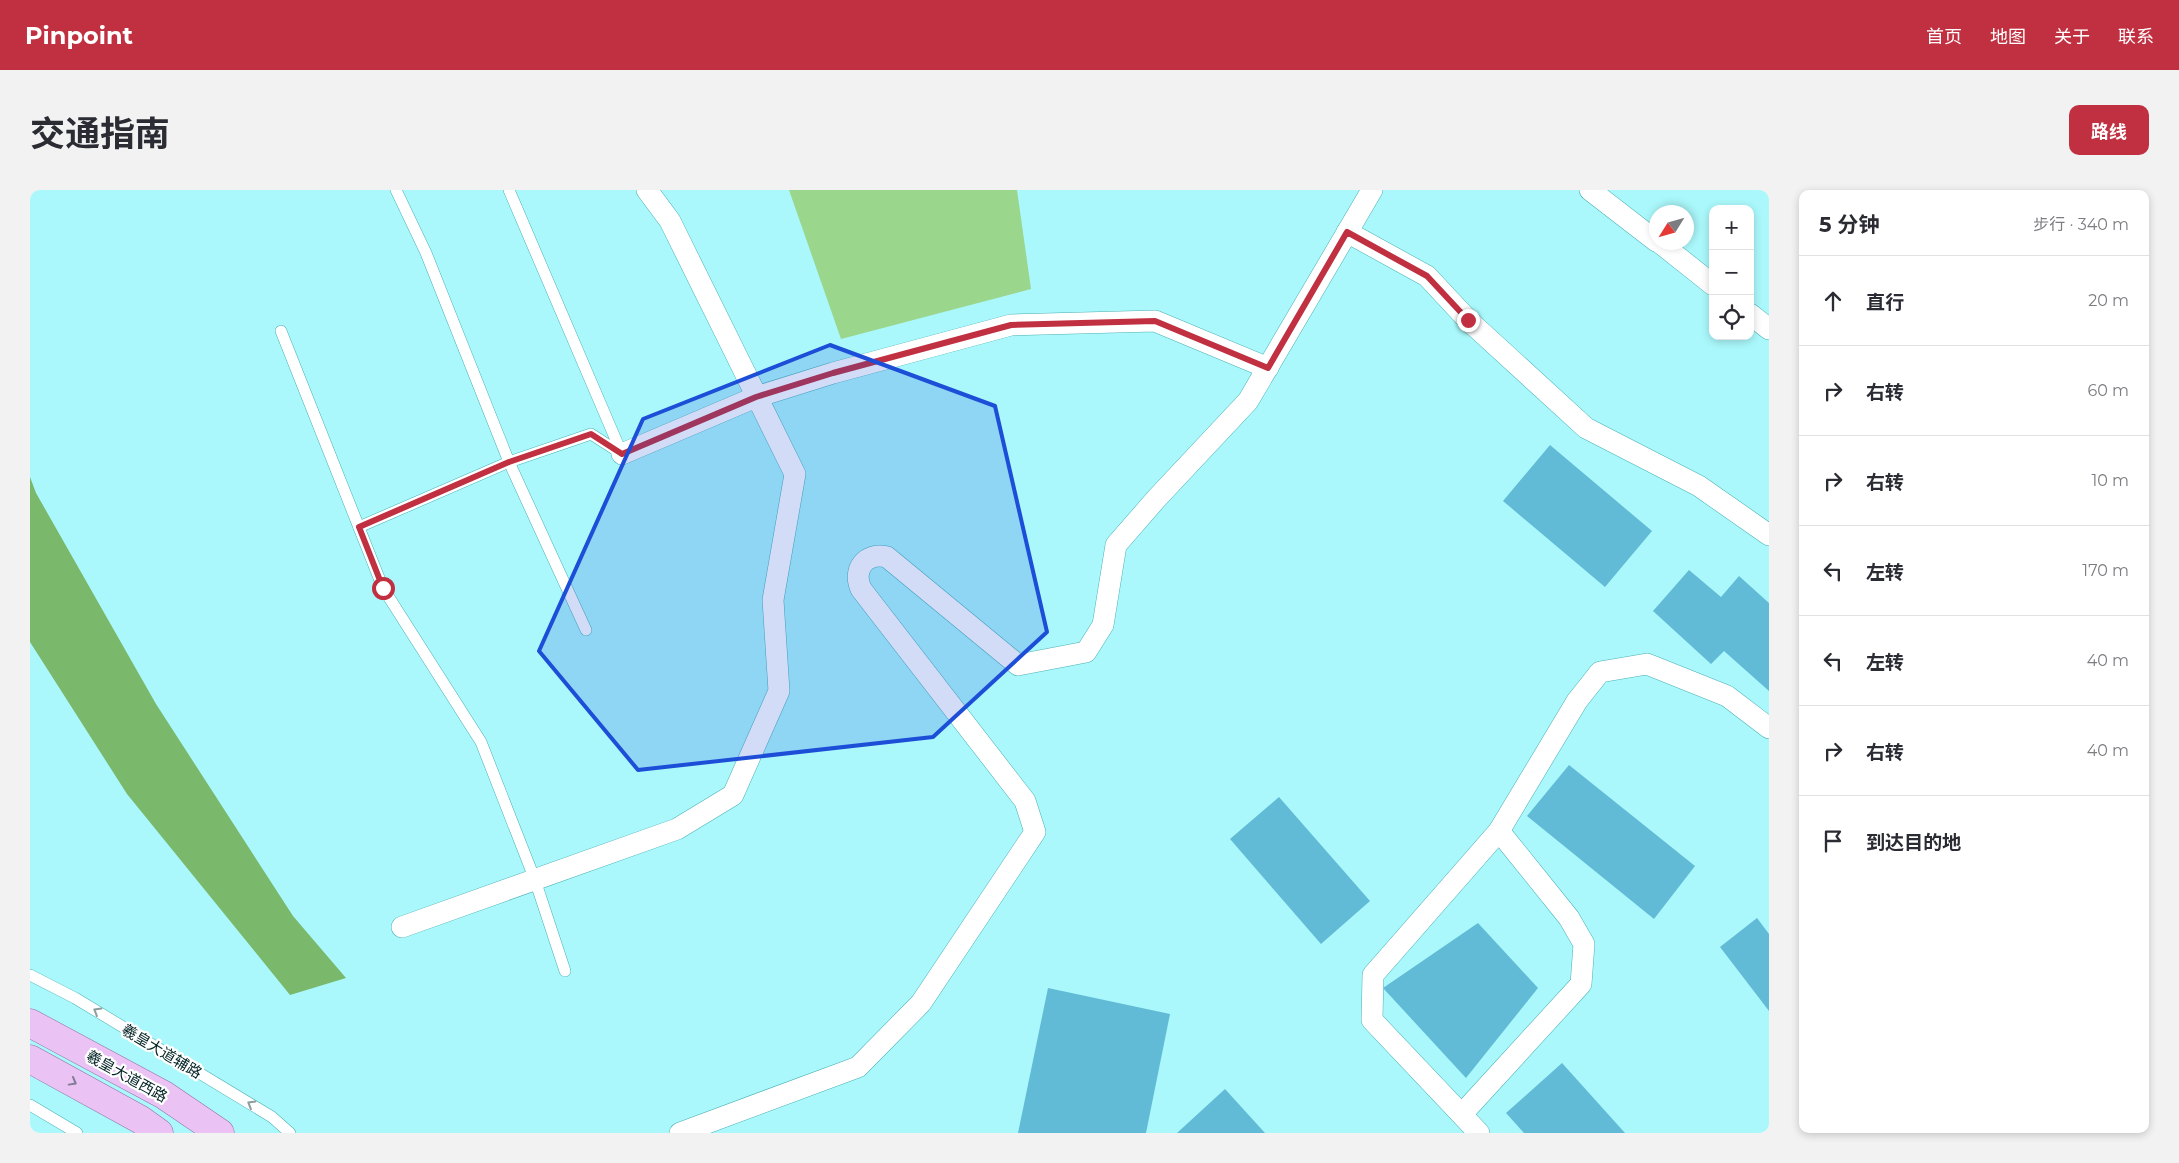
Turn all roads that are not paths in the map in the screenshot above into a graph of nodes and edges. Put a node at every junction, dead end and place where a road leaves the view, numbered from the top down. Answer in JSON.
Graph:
{"nodes":[{"id":1,"x":396,"y":190,"type":"edge"},
{"id":2,"x":509,"y":190,"type":"edge"},
{"id":3,"x":647,"y":190,"type":"edge"},
{"id":4,"x":1372,"y":190,"type":"edge"},
{"id":5,"x":1590,"y":190,"type":"edge"},
{"id":6,"x":1347,"y":232,"type":"junction"},
{"id":7,"x":1649,"y":235,"type":"edge"},
{"id":8,"x":1668,"y":250,"type":"edge"},
{"id":9,"x":1709,"y":282,"type":"edge"},
{"id":10,"x":1754,"y":317,"type":"edge"},
{"id":11,"x":1769,"y":329,"type":"edge"},
{"id":12,"x":281,"y":331,"type":"dead end"},
{"id":13,"x":1268,"y":368,"type":"junction"},
{"id":14,"x":756,"y":397,"type":"junction"},
{"id":15,"x":622,"y":454,"type":"junction"},
{"id":16,"x":509,"y":462,"type":"junction"},
{"id":17,"x":359,"y":527,"type":"junction"},
{"id":18,"x":1769,"y":535,"type":"edge"},
{"id":19,"x":586,"y":630,"type":"dead end"},
{"id":20,"x":1769,"y":728,"type":"edge"},
{"id":21,"x":1499,"y":830,"type":"junction"},
{"id":22,"x":535,"y":880,"type":"junction"},
{"id":23,"x":402,"y":927,"type":"dead end"},
{"id":24,"x":565,"y":971,"type":"dead end"},
{"id":25,"x":30,"y":975,"type":"edge"},
{"id":26,"x":30,"y":1023,"type":"edge"},
{"id":27,"x":30,"y":1059,"type":"edge"},
{"id":28,"x":30,"y":1105,"type":"edge"},
{"id":29,"x":1462,"y":1114,"type":"junction"},
{"id":30,"x":77,"y":1133,"type":"edge"},
{"id":31,"x":159,"y":1133,"type":"edge"},
{"id":32,"x":220,"y":1133,"type":"edge"},
{"id":33,"x":290,"y":1133,"type":"edge"},
{"id":34,"x":680,"y":1133,"type":"edge"},
{"id":35,"x":1480,"y":1133,"type":"edge"}],
"edges":[{"from":1,"to":16,"type":"lane"},
{"from":2,"to":15,"type":"lane"},
{"from":3,"to":14,"type":"street"},
{"from":4,"to":6,"type":"street"},
{"from":5,"to":7,"type":"street"},
{"from":6,"to":13,"type":"street"},
{"from":6,"to":18,"type":"street"},
{"from":8,"to":9,"type":"street"},
{"from":10,"to":11,"type":"street"},
{"from":12,"to":17,"type":"lane"},
{"from":13,"to":14,"type":"street"},
{"from":13,"to":34,"type":"street"},
{"from":14,"to":15,"type":"street"},
{"from":14,"to":22,"type":"street"},
{"from":15,"to":16,"type":"lane"},
{"from":16,"to":17,"type":"lane"},
{"from":16,"to":19,"type":"lane"},
{"from":17,"to":22,"type":"lane"},
{"from":20,"to":21,"type":"street"},
{"from":21,"to":29,"type":"street"},
{"from":21,"to":29,"type":"street"},
{"from":22,"to":23,"type":"street"},
{"from":22,"to":24,"type":"lane"},
{"from":33,"to":25,"type":"lane","name":"羲皇大道辅路","one_way":true},
{"from":26,"to":32,"type":"main road","name":"羲皇大道西路"},
{"from":27,"to":31,"type":"main road","name":"羲皇大道西路","one_way":true},
{"from":28,"to":30,"type":"lane"},
{"from":29,"to":35,"type":"street"}]}
